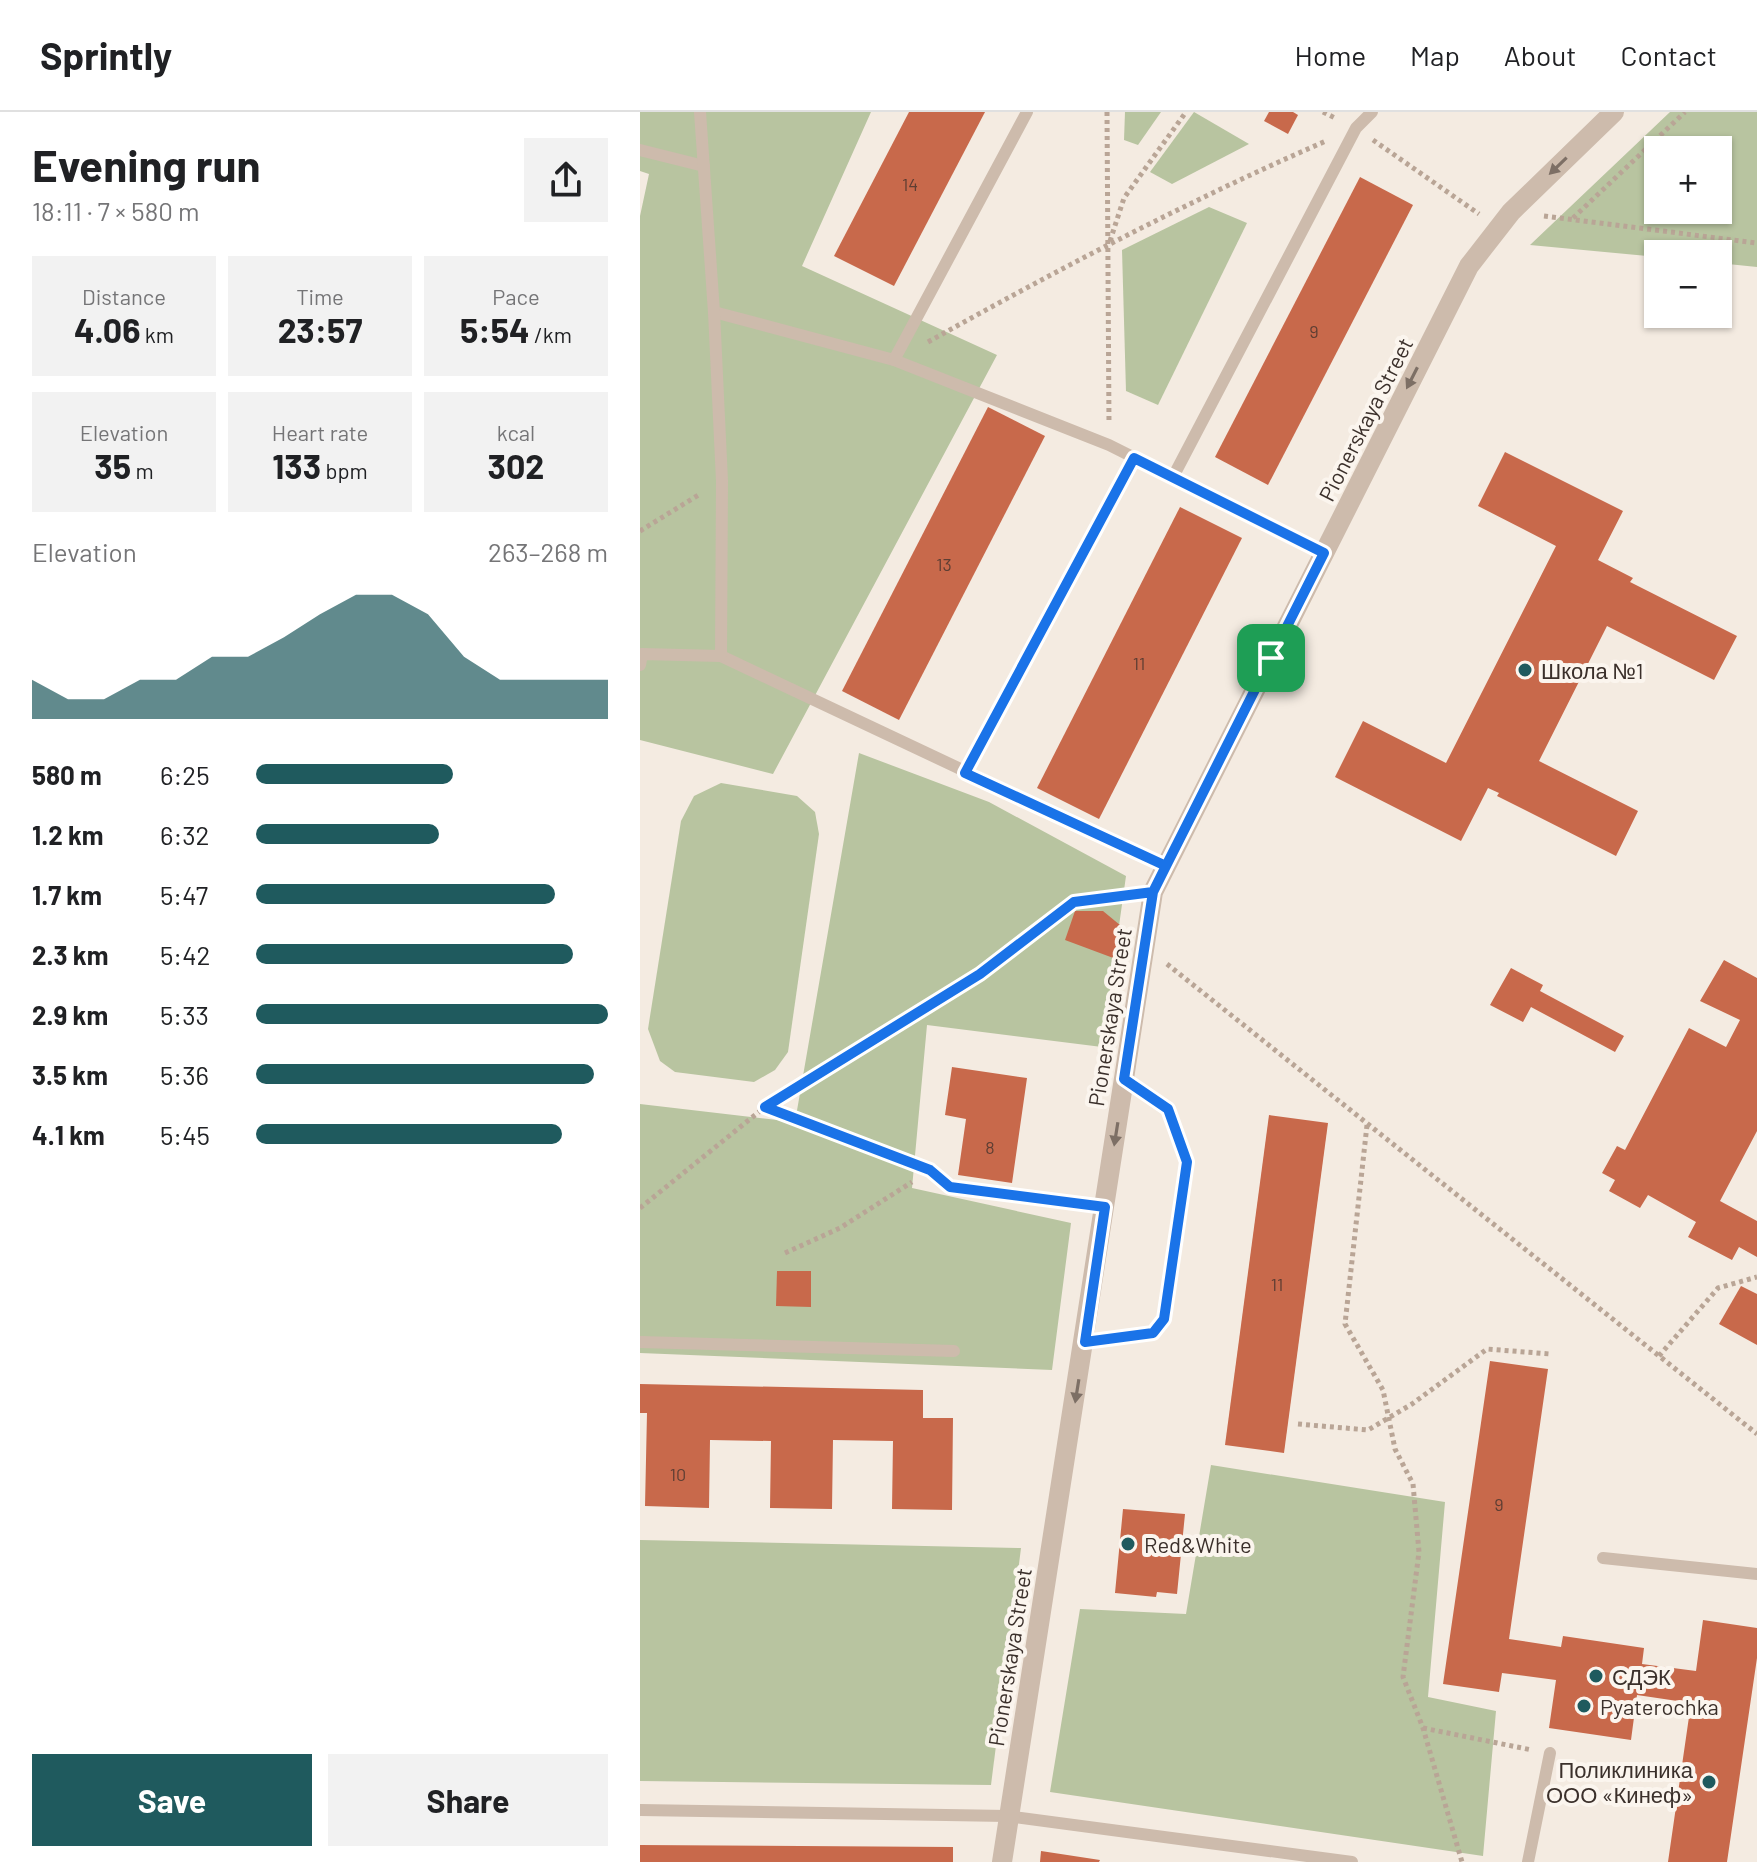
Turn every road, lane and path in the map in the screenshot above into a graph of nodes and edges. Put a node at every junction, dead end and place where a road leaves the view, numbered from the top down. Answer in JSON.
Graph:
{"nodes":[{"id":1,"x":700,"y":112,"type":"edge"},
{"id":2,"x":1027,"y":112,"type":"edge"},
{"id":3,"x":1107,"y":112,"type":"edge"},
{"id":4,"x":1186,"y":112,"type":"edge"},
{"id":5,"x":1372,"y":112,"type":"edge"},
{"id":6,"x":1614,"y":112,"type":"edge"},
{"id":7,"x":1685,"y":112,"type":"edge"},
{"id":8,"x":1356,"y":128,"type":"junction"},
{"id":9,"x":640,"y":150,"type":"edge"},
{"id":10,"x":704,"y":166,"type":"junction"},
{"id":11,"x":1572,"y":219,"type":"junction"},
{"id":12,"x":1504,"y":220,"type":"junction"},
{"id":13,"x":1757,"y":243,"type":"edge"},
{"id":14,"x":1108,"y":247,"type":"junction"},
{"id":15,"x":714,"y":312,"type":"junction"},
{"id":16,"x":894,"y":360,"type":"junction"},
{"id":17,"x":1109,"y":445,"type":"junction"},
{"id":18,"x":1134,"y":458,"type":"junction"},
{"id":19,"x":1173,"y":477,"type":"junction"},
{"id":20,"x":722,"y":481,"type":"junction"},
{"id":21,"x":640,"y":531,"type":"edge"},
{"id":22,"x":1324,"y":553,"type":"junction"},
{"id":23,"x":721,"y":656,"type":"junction"},
{"id":24,"x":641,"y":658,"type":"edge"},
{"id":25,"x":965,"y":773,"type":"junction"},
{"id":26,"x":1166,"y":866,"type":"junction"},
{"id":27,"x":1153,"y":892,"type":"junction"},
{"id":28,"x":1144,"y":946,"type":"junction"},
{"id":29,"x":1124,"y":1079,"type":"junction"},
{"id":30,"x":765,"y":1107,"type":"junction"},
{"id":31,"x":1367,"y":1124,"type":"junction"},
{"id":32,"x":930,"y":1170,"type":"junction"},
{"id":33,"x":1105,"y":1207,"type":"junction"},
{"id":34,"x":640,"y":1208,"type":"edge"},
{"id":35,"x":785,"y":1253,"type":"dead end"},
{"id":36,"x":1757,"y":1277,"type":"edge"},
{"id":37,"x":640,"y":1342,"type":"edge"},
{"id":38,"x":1085,"y":1342,"type":"junction"},
{"id":39,"x":954,"y":1351,"type":"dead end"},
{"id":40,"x":1550,"y":1354,"type":"dead end"},
{"id":41,"x":1659,"y":1356,"type":"junction"},
{"id":42,"x":1388,"y":1418,"type":"junction"},
{"id":43,"x":1298,"y":1424,"type":"dead end"},
{"id":44,"x":1757,"y":1434,"type":"edge"},
{"id":45,"x":1603,"y":1558,"type":"dead end"},
{"id":46,"x":1757,"y":1574,"type":"edge"},
{"id":47,"x":1423,"y":1728,"type":"junction"},
{"id":48,"x":1550,"y":1753,"type":"joint"},
{"id":49,"x":640,"y":1810,"type":"edge"},
{"id":50,"x":1007,"y":1816,"type":"junction"},
{"id":51,"x":1002,"y":1862,"type":"edge"},
{"id":52,"x":1352,"y":1862,"type":"edge"},
{"id":53,"x":1462,"y":1862,"type":"edge"},
{"id":54,"x":1528,"y":1862,"type":"edge"}],
"edges":[{"from":1,"to":10,"type":"lane"},
{"from":2,"to":16,"type":"lane"},
{"from":3,"to":14,"type":"path"},
{"from":4,"to":14,"type":"path"},
{"from":5,"to":8,"type":"lane"},
{"from":6,"to":12,"type":"street","name":"Pionerskaya Street","one_way":true},
{"from":7,"to":11,"type":"path"},
{"from":8,"to":12,"type":"path"},
{"from":8,"to":14,"type":"path"},
{"from":8,"to":19,"type":"lane"},
{"from":9,"to":10,"type":"lane"},
{"from":10,"to":15,"type":"lane"},
{"from":11,"to":12,"type":"path"},
{"from":11,"to":13,"type":"path"},
{"from":12,"to":22,"type":"street","name":"Pionerskaya Street","one_way":true},
{"from":14,"to":16,"type":"path"},
{"from":14,"to":17,"type":"path"},
{"from":15,"to":16,"type":"lane"},
{"from":15,"to":20,"type":"lane"},
{"from":16,"to":17,"type":"lane"},
{"from":17,"to":18,"type":"lane"},
{"from":18,"to":19,"type":"lane"},
{"from":18,"to":25,"type":"lane"},
{"from":19,"to":22,"type":"lane"},
{"from":20,"to":21,"type":"path"},
{"from":20,"to":23,"type":"lane"},
{"from":22,"to":26,"type":"street","name":"Pionerskaya Street"},
{"from":23,"to":24,"type":"lane"},
{"from":23,"to":25,"type":"lane"},
{"from":25,"to":26,"type":"lane"},
{"from":26,"to":27,"type":"street","name":"Pionerskaya Street"},
{"from":27,"to":28,"type":"street","name":"Pionerskaya Street"},
{"from":27,"to":30,"type":"path"},
{"from":28,"to":29,"type":"street","name":"Pionerskaya Street"},
{"from":28,"to":31,"type":"path"},
{"from":29,"to":33,"type":"street","name":"Pionerskaya Street","one_way":true},
{"from":29,"to":38,"type":"lane"},
{"from":30,"to":32,"type":"path"},
{"from":30,"to":34,"type":"path"},
{"from":31,"to":41,"type":"path"},
{"from":31,"to":42,"type":"path"},
{"from":32,"to":33,"type":"lane"},
{"from":32,"to":35,"type":"path"},
{"from":33,"to":38,"type":"street","name":"Pionerskaya Street"},
{"from":36,"to":41,"type":"path"},
{"from":37,"to":39,"type":"lane"},
{"from":38,"to":50,"type":"street","name":"Pionerskaya Street","one_way":true},
{"from":40,"to":42,"type":"path"},
{"from":41,"to":44,"type":"path"},
{"from":42,"to":43,"type":"path"},
{"from":42,"to":47,"type":"path"},
{"from":45,"to":46,"type":"lane"},
{"from":47,"to":48,"type":"path"},
{"from":47,"to":53,"type":"path"},
{"from":48,"to":54,"type":"lane"},
{"from":49,"to":50,"type":"lane"},
{"from":50,"to":51,"type":"street","name":"Pionerskaya Street"},
{"from":50,"to":52,"type":"lane"}]}
